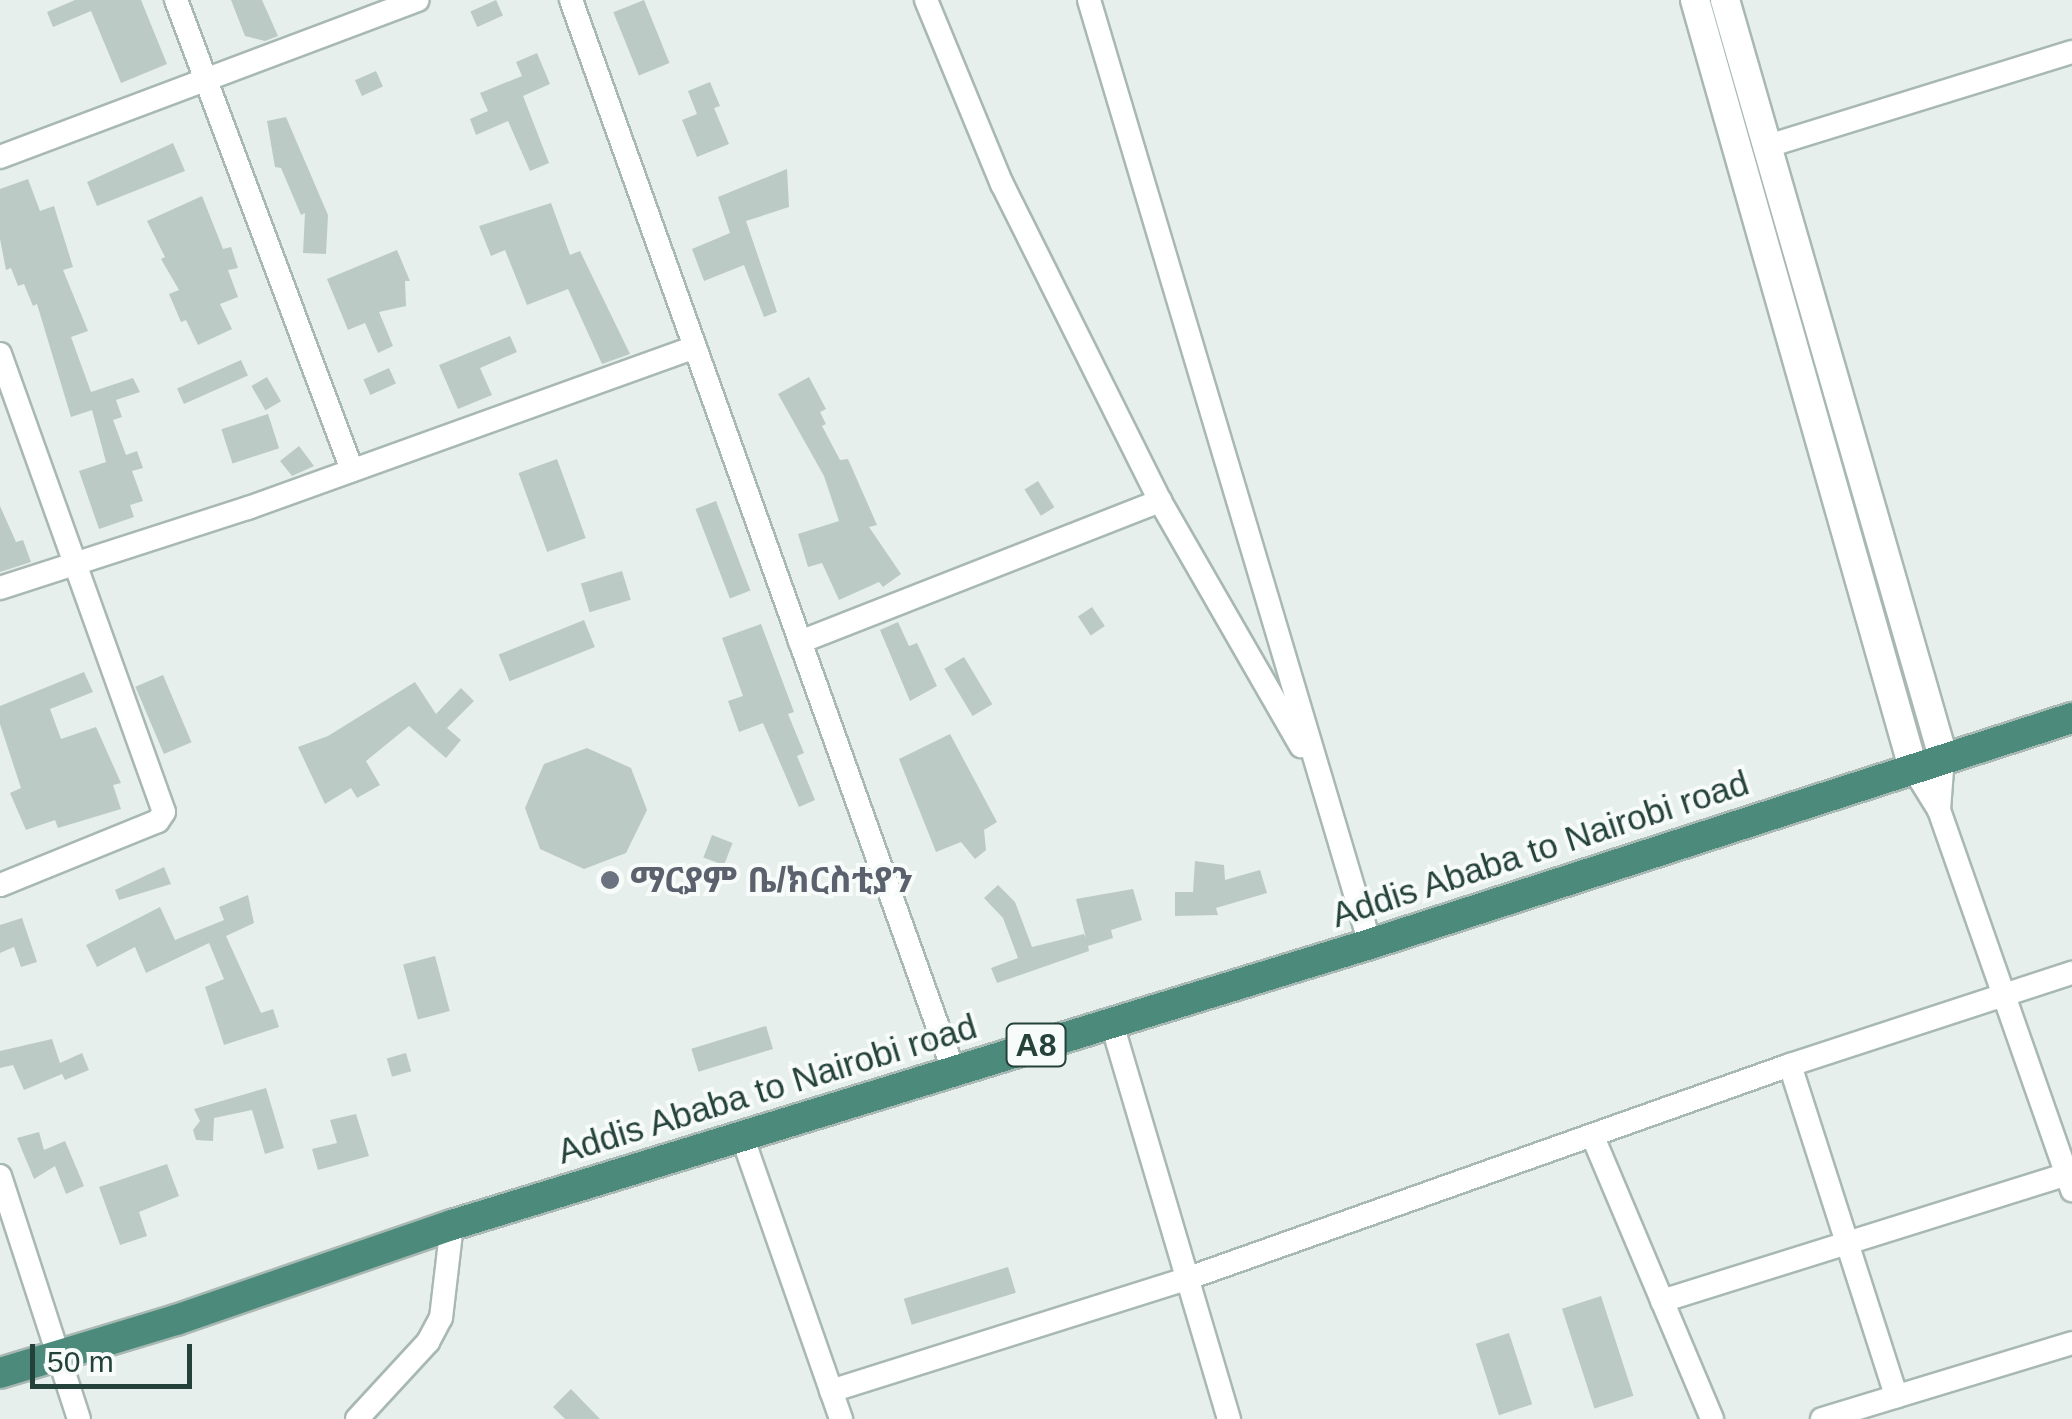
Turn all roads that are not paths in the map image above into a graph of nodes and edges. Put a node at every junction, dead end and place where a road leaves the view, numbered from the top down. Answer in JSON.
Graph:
{"nodes":[{"id":1,"x":176,"y":0,"type":"edge"},
{"id":2,"x":417,"y":0,"type":"edge"},
{"id":3,"x":570,"y":0,"type":"edge"},
{"id":4,"x":926,"y":0,"type":"edge"},
{"id":5,"x":1089,"y":0,"type":"edge"},
{"id":6,"x":1695,"y":0,"type":"edge"},
{"id":7,"x":1725,"y":0,"type":"edge"},
{"id":8,"x":2072,"y":52,"type":"edge"},
{"id":9,"x":206,"y":80,"type":"junction"},
{"id":10,"x":1768,"y":146,"type":"junction"},
{"id":11,"x":0,"y":157,"type":"edge"},
{"id":12,"x":695,"y":347,"type":"junction"},
{"id":13,"x":0,"y":354,"type":"edge"},
{"id":14,"x":352,"y":470,"type":"junction"},
{"id":15,"x":1160,"y":501,"type":"junction"},
{"id":16,"x":76,"y":566,"type":"junction"},
{"id":17,"x":0,"y":588,"type":"edge"},
{"id":18,"x":800,"y":642,"type":"junction"},
{"id":19,"x":2072,"y":718,"type":"edge"},
{"id":20,"x":1943,"y":757,"type":"junction"},
{"id":21,"x":1913,"y":768,"type":"junction"},
{"id":22,"x":1322,"y":782,"type":"junction"},
{"id":23,"x":1939,"y":810,"type":"junction"},
{"id":24,"x":0,"y":885,"type":"edge"},
{"id":25,"x":1370,"y":944,"type":"junction"},
{"id":26,"x":2072,"y":974,"type":"edge"},
{"id":27,"x":2004,"y":995,"type":"junction"},
{"id":28,"x":1112,"y":1024,"type":"junction"},
{"id":29,"x":1790,"y":1065,"type":"junction"},
{"id":30,"x":953,"y":1069,"type":"junction"},
{"id":31,"x":742,"y":1136,"type":"junction"},
{"id":32,"x":1592,"y":1137,"type":"junction"},
{"id":33,"x":0,"y":1176,"type":"edge"},
{"id":34,"x":2069,"y":1182,"type":"edge"},
{"id":35,"x":452,"y":1224,"type":"junction"},
{"id":36,"x":1847,"y":1243,"type":"junction"},
{"id":37,"x":1186,"y":1279,"type":"junction"},
{"id":38,"x":1662,"y":1301,"type":"junction"},
{"id":39,"x":2072,"y":1343,"type":"edge"},
{"id":40,"x":56,"y":1355,"type":"junction"},
{"id":41,"x":0,"y":1373,"type":"edge"},
{"id":42,"x":831,"y":1391,"type":"junction"},
{"id":43,"x":1896,"y":1396,"type":"junction"},
{"id":44,"x":79,"y":1419,"type":"edge"},
{"id":45,"x":357,"y":1419,"type":"edge"},
{"id":46,"x":841,"y":1419,"type":"edge"},
{"id":47,"x":1229,"y":1419,"type":"edge"},
{"id":48,"x":1712,"y":1419,"type":"edge"},
{"id":49,"x":1822,"y":1419,"type":"edge"}],
"edges":[{"from":1,"to":9,"type":"street"},
{"from":2,"to":9,"type":"street"},
{"from":3,"to":12,"type":"street"},
{"from":4,"to":15,"type":"street"},
{"from":5,"to":22,"type":"street"},
{"from":6,"to":21,"type":"street"},
{"from":7,"to":10,"type":"street"},
{"from":8,"to":10,"type":"street"},
{"from":9,"to":11,"type":"street"},
{"from":9,"to":14,"type":"street"},
{"from":10,"to":20,"type":"street"},
{"from":12,"to":14,"type":"street"},
{"from":12,"to":18,"type":"street"},
{"from":13,"to":16,"type":"street"},
{"from":14,"to":16,"type":"street"},
{"from":15,"to":18,"type":"street"},
{"from":15,"to":22,"type":"street"},
{"from":16,"to":17,"type":"street"},
{"from":16,"to":24,"type":"street"},
{"from":18,"to":30,"type":"street"},
{"from":19,"to":20,"type":"highway","name":"Addis Ababa to Nairobi road","number":"A8"},
{"from":20,"to":21,"type":"highway","name":"Addis Ababa to Nairobi road","number":"A8"},
{"from":20,"to":23,"type":"street"},
{"from":21,"to":23,"type":"street"},
{"from":21,"to":25,"type":"highway","name":"Addis Ababa to Nairobi road","number":"A8"},
{"from":22,"to":25,"type":"street"},
{"from":23,"to":27,"type":"street"},
{"from":25,"to":28,"type":"highway","name":"Addis Ababa to Nairobi road","number":"A8"},
{"from":26,"to":27,"type":"street"},
{"from":27,"to":29,"type":"street"},
{"from":27,"to":34,"type":"street"},
{"from":28,"to":30,"type":"highway","name":"Addis Ababa to Nairobi road","number":"A8"},
{"from":28,"to":37,"type":"street"},
{"from":29,"to":32,"type":"street"},
{"from":29,"to":36,"type":"street"},
{"from":30,"to":31,"type":"highway","name":"Addis Ababa to Nairobi road","number":"A8"},
{"from":31,"to":35,"type":"highway","name":"Addis Ababa to Nairobi road","number":"A8"},
{"from":31,"to":42,"type":"street"},
{"from":32,"to":37,"type":"street"},
{"from":32,"to":38,"type":"street"},
{"from":33,"to":40,"type":"street"},
{"from":34,"to":36,"type":"street"},
{"from":35,"to":40,"type":"highway","name":"Addis Ababa to Nairobi road","number":"A8"},
{"from":35,"to":45,"type":"street"},
{"from":36,"to":38,"type":"street"},
{"from":36,"to":43,"type":"street"},
{"from":37,"to":42,"type":"street"},
{"from":37,"to":47,"type":"street"},
{"from":38,"to":48,"type":"street"},
{"from":39,"to":43,"type":"street"},
{"from":40,"to":41,"type":"highway","name":"Addis Ababa to Nairobi road","number":"A8"},
{"from":40,"to":44,"type":"street"},
{"from":42,"to":46,"type":"street"},
{"from":43,"to":49,"type":"street"}]}
